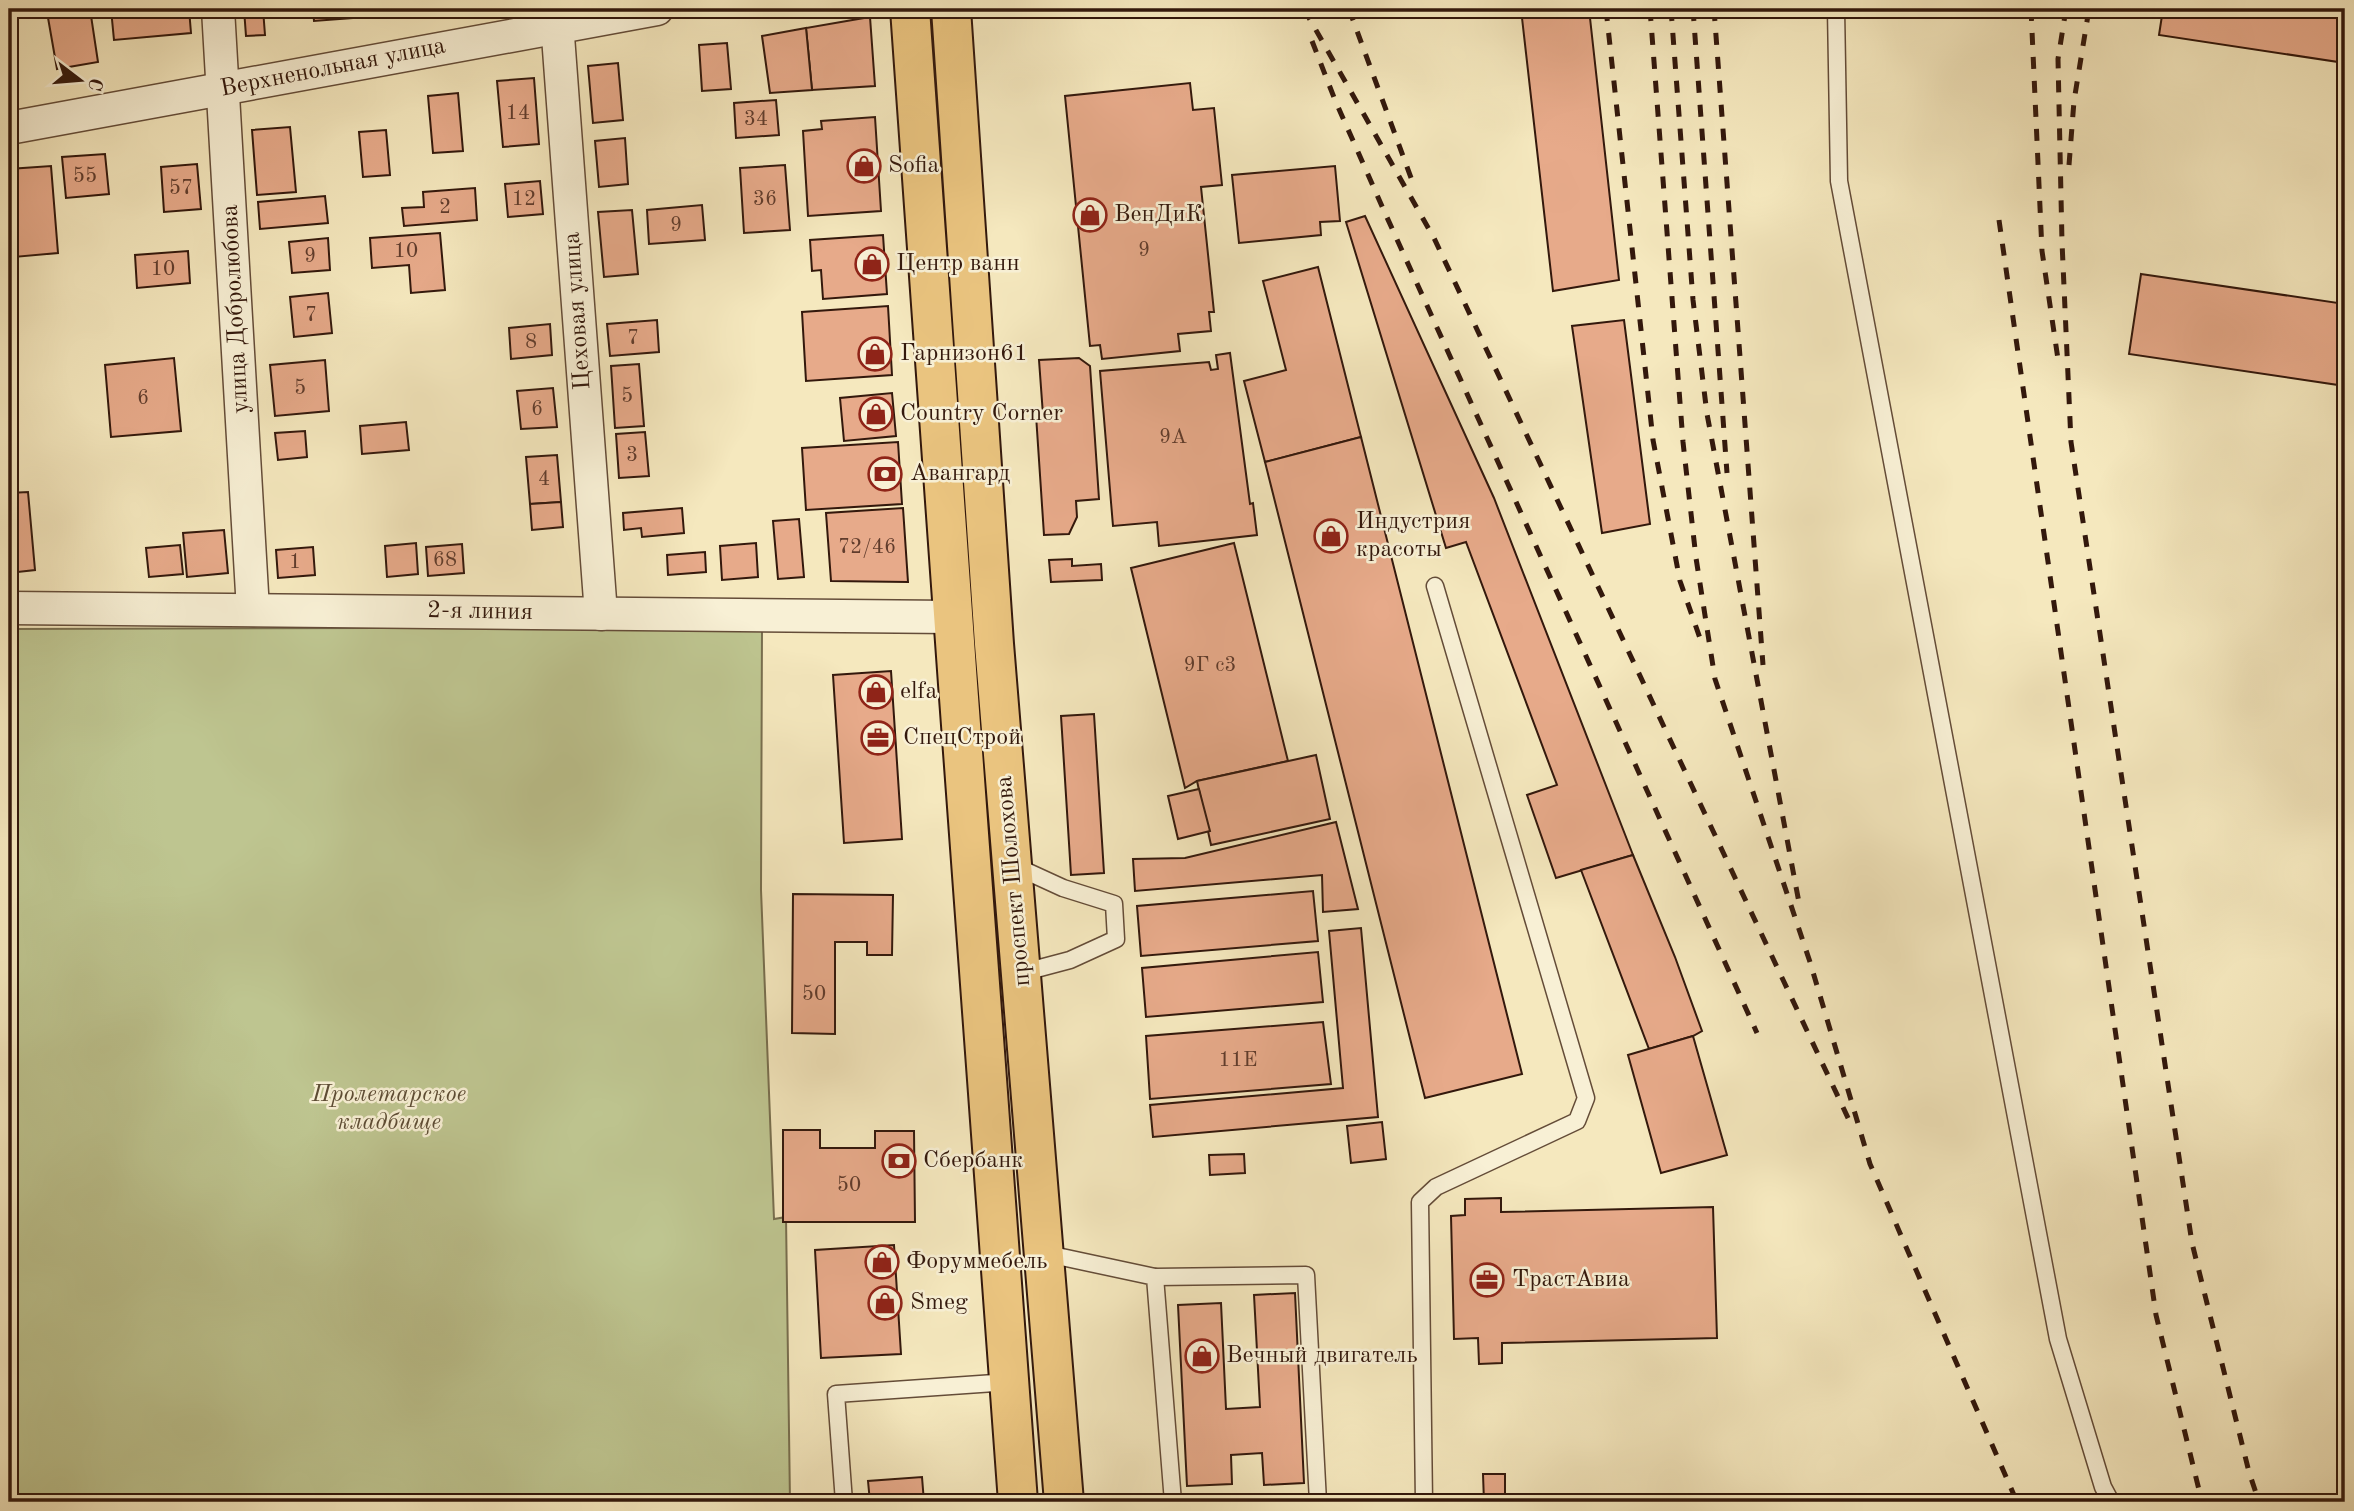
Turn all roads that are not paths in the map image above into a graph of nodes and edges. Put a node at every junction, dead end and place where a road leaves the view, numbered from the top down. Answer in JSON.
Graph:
{"nodes":[{"id":1,"x":218,"y":9,"type":"edge"},
{"id":2,"x":657,"y":9,"type":"edge"},
{"id":3,"x":910,"y":9,"type":"edge"},
{"id":4,"x":951,"y":9,"type":"edge"},
{"id":5,"x":1836,"y":9,"type":"edge"},
{"id":6,"x":556,"y":18,"type":"edge"},
{"id":7,"x":224,"y":89,"type":"junction"},
{"id":8,"x":9,"y":128,"type":"edge"},
{"id":9,"x":1435,"y":586,"type":"dead end"},
{"id":10,"x":9,"y":608,"type":"edge"},
{"id":11,"x":253,"y":610,"type":"junction"},
{"id":12,"x":601,"y":614,"type":"junction"},
{"id":13,"x":951,"y":617,"type":"junction"},
{"id":14,"x":1013,"y":865,"type":"junction"},
{"id":15,"x":1021,"y":972,"type":"junction"},
{"id":16,"x":1043,"y":1253,"type":"junction"},
{"id":17,"x":1155,"y":1277,"type":"junction"},
{"id":18,"x":1009,"y":1381,"type":"junction"},
{"id":19,"x":844,"y":1502,"type":"edge"},
{"id":20,"x":1017,"y":1502,"type":"edge"},
{"id":21,"x":1064,"y":1502,"type":"edge"},
{"id":22,"x":1173,"y":1502,"type":"edge"},
{"id":23,"x":1318,"y":1502,"type":"edge"},
{"id":24,"x":1424,"y":1502,"type":"edge"},
{"id":25,"x":2111,"y":1502,"type":"edge"}],
"edges":[{"from":1,"to":7,"type":"street","name":"улица Добролюбова"},
{"from":2,"to":6,"type":"street","name":"Верхненольная улица"},
{"from":3,"to":13,"type":"main road","name":"проспект Шолохова"},
{"from":4,"to":14,"type":"main road","name":"проспект Шолохова"},
{"from":5,"to":25,"type":"lane"},
{"from":6,"to":7,"type":"street","name":"Верхненольная улица"},
{"from":6,"to":12,"type":"street","name":"Цеховая улица"},
{"from":7,"to":8,"type":"street","name":"Верхненольная улица"},
{"from":7,"to":11,"type":"street","name":"улица Добролюбова"},
{"from":9,"to":24,"type":"lane"},
{"from":10,"to":11,"type":"street","name":"2-я линия"},
{"from":11,"to":12,"type":"street","name":"2-я линия"},
{"from":12,"to":13,"type":"street","name":"2-я линия"},
{"from":13,"to":18,"type":"main road","name":"проспект Шолохова"},
{"from":14,"to":15,"type":"main road","name":"проспект Шолохова"},
{"from":14,"to":15,"type":"lane"},
{"from":15,"to":16,"type":"main road","name":"проспект Шолохова"},
{"from":16,"to":17,"type":"lane"},
{"from":16,"to":21,"type":"main road","name":"проспект Шолохова"},
{"from":17,"to":22,"type":"lane"},
{"from":17,"to":23,"type":"lane"},
{"from":18,"to":19,"type":"lane"},
{"from":18,"to":20,"type":"main road","name":"проспект Шолохова"}]}
